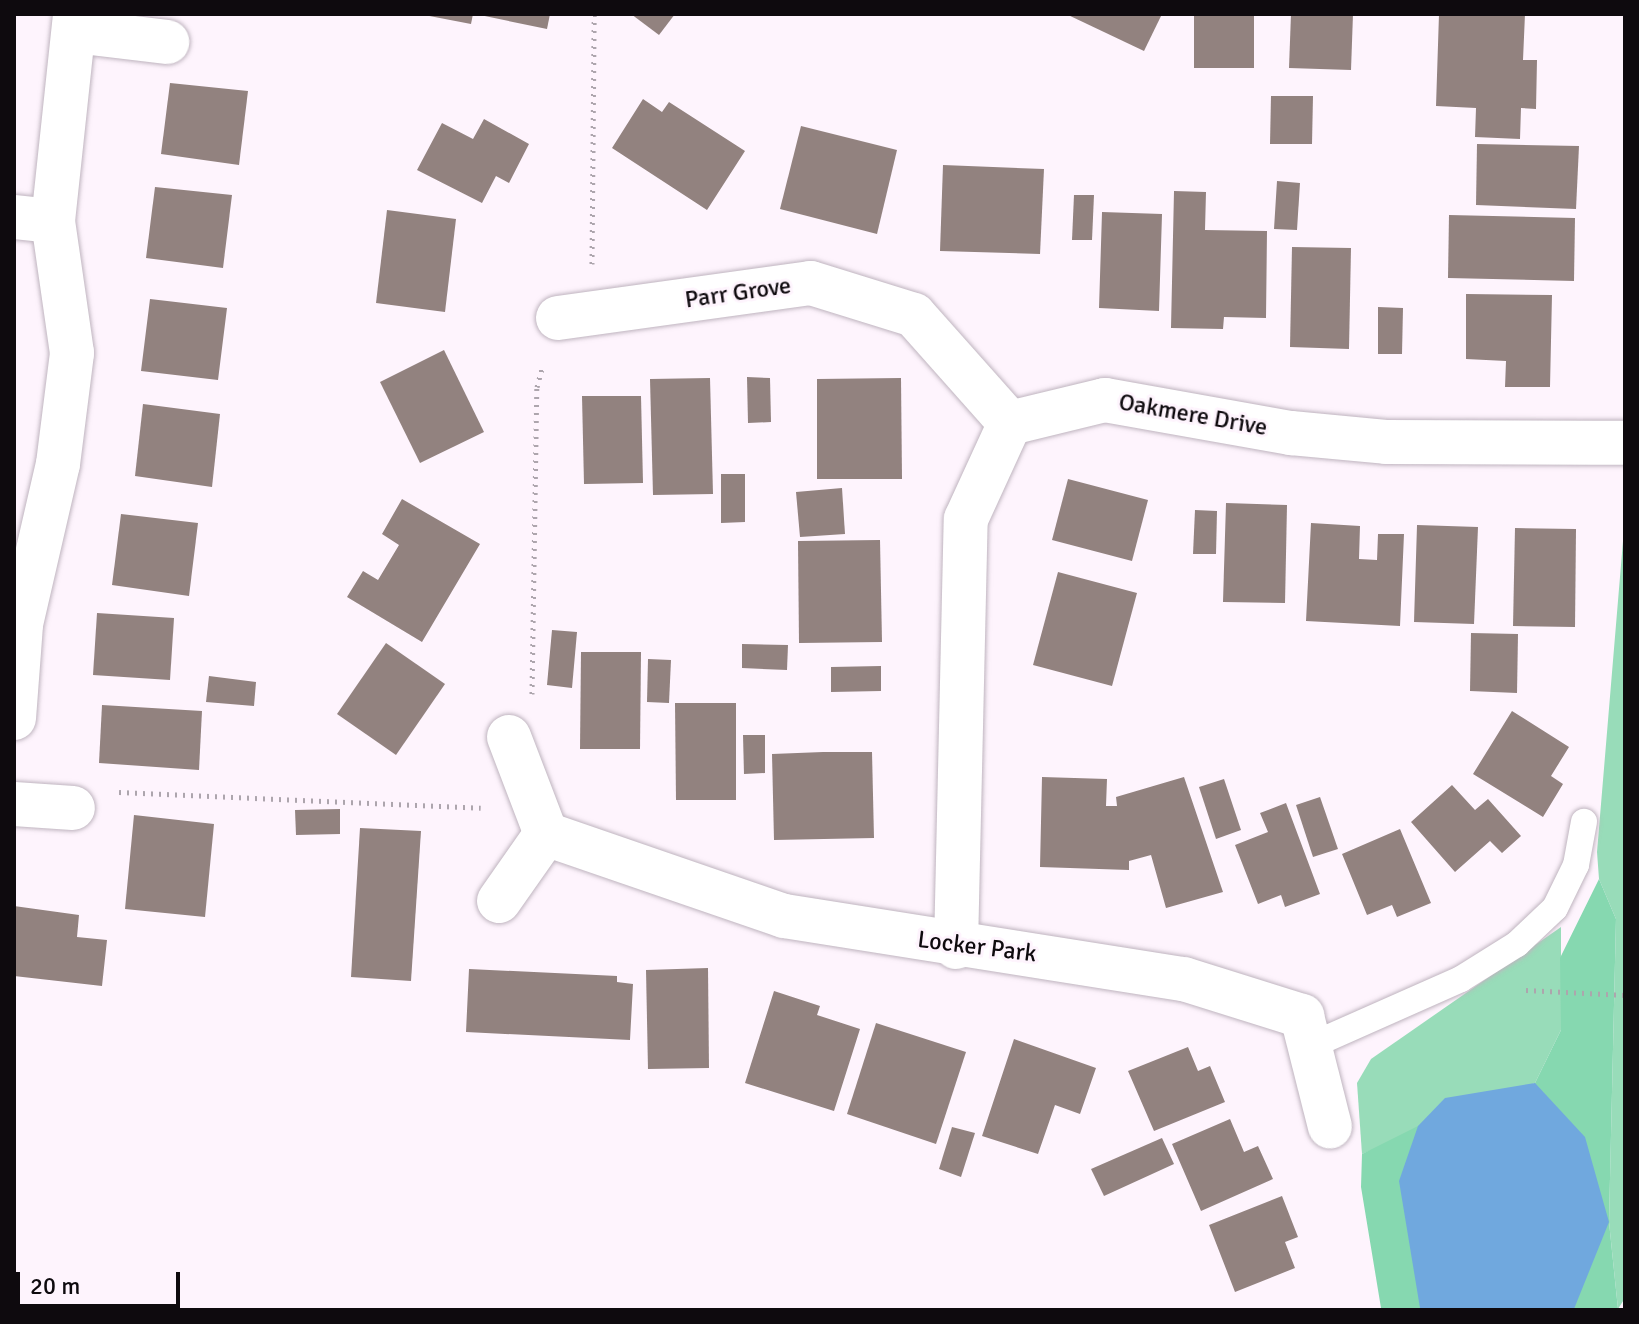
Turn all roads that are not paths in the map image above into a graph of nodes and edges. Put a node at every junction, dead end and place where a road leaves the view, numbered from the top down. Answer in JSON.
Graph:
{"nodes":[{"id":1,"x":75,"y":22,"type":"edge"},
{"id":2,"x":167,"y":42,"type":"dead end"},
{"id":3,"x":34,"y":219,"type":"edge"},
{"id":4,"x":575,"y":316,"type":"road end"},
{"id":5,"x":1010,"y":423,"type":"junction"},
{"id":6,"x":1625,"y":443,"type":"edge"},
{"id":7,"x":14,"y":718,"type":"edge"},
{"id":8,"x":509,"y":737,"type":"road end"},
{"id":9,"x":14,"y":804,"type":"edge"},
{"id":10,"x":73,"y":808,"type":"road end"},
{"id":11,"x":540,"y":817,"type":"junction"},
{"id":12,"x":1584,"y":822,"type":"dead end"},
{"id":13,"x":499,"y":901,"type":"dead end"},
{"id":14,"x":956,"y":947,"type":"junction"},
{"id":15,"x":1310,"y":1046,"type":"junction"},
{"id":16,"x":1330,"y":1127,"type":"dead end"}],
"edges":[{"from":1,"to":2,"type":"street"},
{"from":1,"to":3,"type":"street"},
{"from":3,"to":7,"type":"street"},
{"from":4,"to":5,"type":"street","name":"Parr Grove"},
{"from":5,"to":6,"type":"street","name":"Oakmere Drive"},
{"from":5,"to":14,"type":"street"},
{"from":8,"to":11,"type":"street"},
{"from":9,"to":10,"type":"street"},
{"from":11,"to":13,"type":"street"},
{"from":11,"to":14,"type":"street","name":"Locker Park"},
{"from":12,"to":15,"type":"lane"},
{"from":14,"to":15,"type":"street","name":"Locker Park"},
{"from":15,"to":16,"type":"street","name":"Locker Park"}]}
